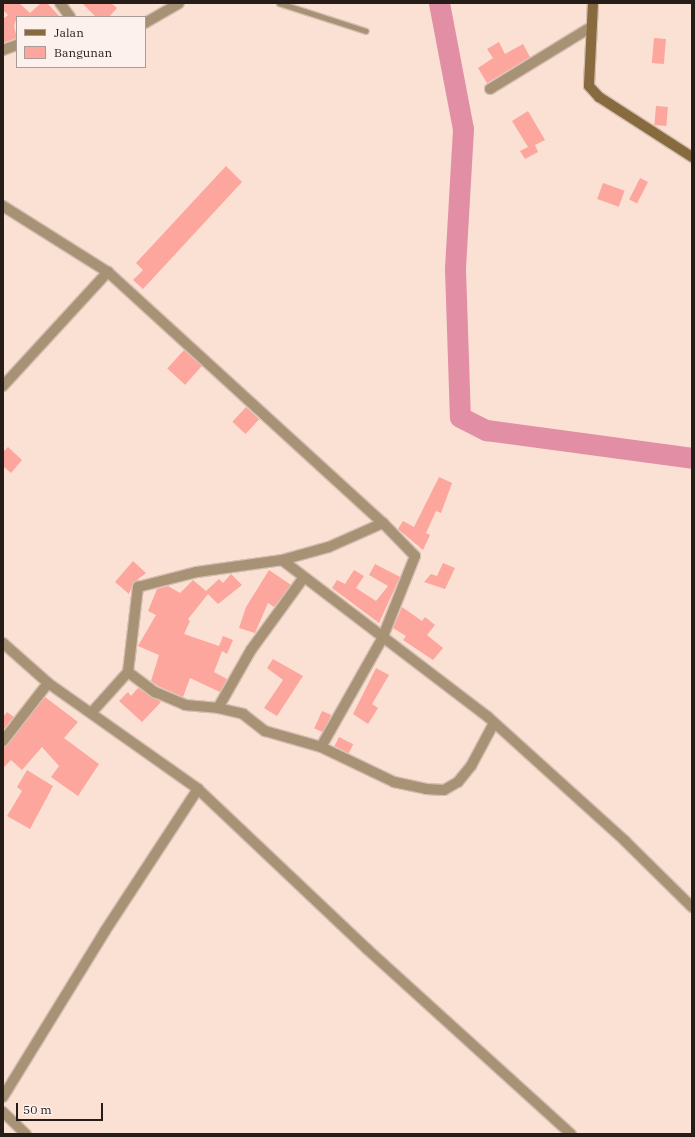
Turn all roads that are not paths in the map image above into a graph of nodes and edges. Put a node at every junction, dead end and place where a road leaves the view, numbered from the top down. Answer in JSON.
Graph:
{"nodes":[{"id":1,"x":60,"y":3,"type":"edge"},
{"id":2,"x":179,"y":3,"type":"edge"},
{"id":3,"x":279,"y":3,"type":"edge"},
{"id":4,"x":593,"y":3,"type":"edge"},
{"id":5,"x":69,"y":16,"type":"edge"},
{"id":6,"x":146,"y":22,"type":"edge"},
{"id":7,"x":591,"y":27,"type":"junction"},
{"id":8,"x":366,"y":31,"type":"dead end"},
{"id":9,"x":16,"y":45,"type":"edge"},
{"id":10,"x":3,"y":50,"type":"edge"},
{"id":11,"x":490,"y":90,"type":"dead end"},
{"id":12,"x":692,"y":157,"type":"edge"},
{"id":13,"x":3,"y":206,"type":"edge"},
{"id":14,"x":108,"y":272,"type":"junction"},
{"id":15,"x":3,"y":386,"type":"edge"},
{"id":16,"x":383,"y":522,"type":"junction"},
{"id":17,"x":282,"y":560,"type":"junction"},
{"id":18,"x":304,"y":578,"type":"junction"},
{"id":19,"x":382,"y":639,"type":"junction"},
{"id":20,"x":3,"y":643,"type":"edge"},
{"id":21,"x":128,"y":672,"type":"junction"},
{"id":22,"x":48,"y":682,"type":"junction"},
{"id":23,"x":218,"y":708,"type":"junction"},
{"id":24,"x":92,"y":712,"type":"junction"},
{"id":25,"x":494,"y":723,"type":"junction"},
{"id":26,"x":3,"y":741,"type":"edge"},
{"id":27,"x":321,"y":747,"type":"junction"},
{"id":28,"x":198,"y":789,"type":"junction"},
{"id":29,"x":692,"y":907,"type":"edge"},
{"id":30,"x":3,"y":1097,"type":"edge"},
{"id":31,"x":3,"y":1112,"type":"edge"},
{"id":32,"x":26,"y":1134,"type":"edge"},
{"id":33,"x":571,"y":1134,"type":"edge"}],
"edges":[{"from":1,"to":5,"type":"street"},
{"from":2,"to":6,"type":"street"},
{"from":3,"to":8,"type":"lane"},
{"from":4,"to":7,"type":"main road"},
{"from":7,"to":11,"type":"street"},
{"from":7,"to":12,"type":"main road"},
{"from":9,"to":10,"type":"street"},
{"from":13,"to":14,"type":"street"},
{"from":14,"to":15,"type":"street"},
{"from":14,"to":16,"type":"street"},
{"from":16,"to":17,"type":"street"},
{"from":16,"to":19,"type":"street"},
{"from":17,"to":18,"type":"street"},
{"from":17,"to":21,"type":"street"},
{"from":18,"to":19,"type":"street"},
{"from":18,"to":23,"type":"street"},
{"from":19,"to":25,"type":"street"},
{"from":19,"to":27,"type":"street"},
{"from":20,"to":22,"type":"street"},
{"from":21,"to":23,"type":"street"},
{"from":21,"to":24,"type":"street"},
{"from":22,"to":24,"type":"street"},
{"from":22,"to":26,"type":"street"},
{"from":23,"to":27,"type":"street"},
{"from":24,"to":28,"type":"street"},
{"from":25,"to":27,"type":"street"},
{"from":25,"to":29,"type":"street"},
{"from":28,"to":30,"type":"street"},
{"from":28,"to":33,"type":"street"},
{"from":31,"to":32,"type":"street"}]}
